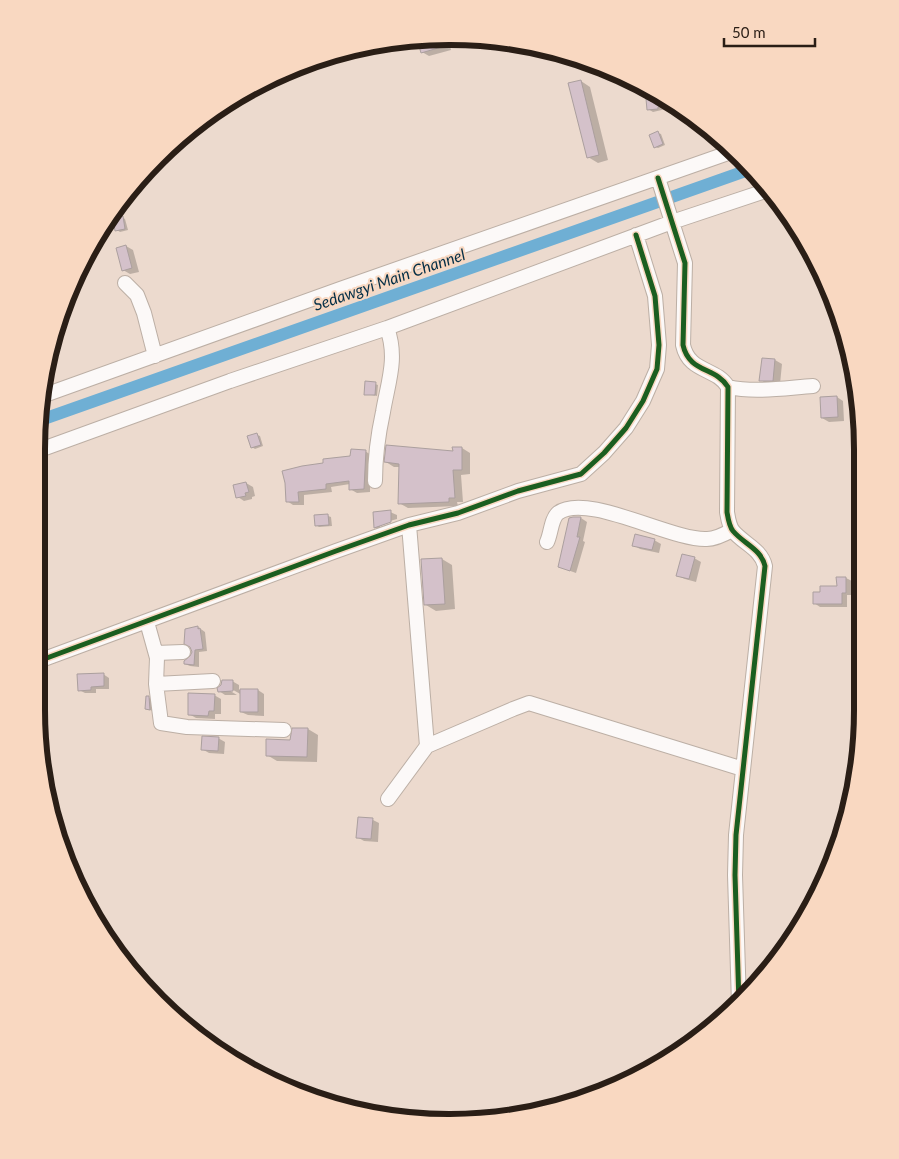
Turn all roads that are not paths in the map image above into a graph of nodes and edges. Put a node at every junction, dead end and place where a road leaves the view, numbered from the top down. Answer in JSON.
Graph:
{"nodes":[{"id":1,"x":725,"y":153,"type":"edge"},
{"id":2,"x":659,"y":180,"type":"junction"},
{"id":3,"x":761,"y":192,"type":"edge"},
{"id":4,"x":671,"y":218,"type":"junction"},
{"id":5,"x":636,"y":235,"type":"junction"},
{"id":6,"x":125,"y":283,"type":"dead end"},
{"id":7,"x":387,"y":328,"type":"junction"},
{"id":8,"x":155,"y":356,"type":"junction"},
{"id":9,"x":812,"y":386,"type":"dead end"},
{"id":10,"x":728,"y":387,"type":"junction"},
{"id":11,"x":49,"y":394,"type":"edge"},
{"id":12,"x":45,"y":448,"type":"edge"},
{"id":13,"x":375,"y":481,"type":"dead end"},
{"id":14,"x":409,"y":525,"type":"junction"},
{"id":15,"x":732,"y":530,"type":"junction"},
{"id":16,"x":547,"y":542,"type":"dead end"},
{"id":17,"x":147,"y":622,"type":"junction"},
{"id":18,"x":183,"y":652,"type":"dead end"},
{"id":19,"x":156,"y":653,"type":"junction"},
{"id":20,"x":45,"y":659,"type":"edge"},
{"id":21,"x":213,"y":682,"type":"dead end"},
{"id":22,"x":156,"y":684,"type":"junction"},
{"id":23,"x":284,"y":730,"type":"dead end"},
{"id":24,"x":427,"y":746,"type":"junction"},
{"id":25,"x":743,"y":769,"type":"junction"},
{"id":26,"x":388,"y":799,"type":"dead end"},
{"id":27,"x":739,"y":993,"type":"edge"}],
"edges":[{"from":1,"to":2,"type":"street"},
{"from":2,"to":4,"type":"street"},
{"from":2,"to":8,"type":"street"},
{"from":3,"to":4,"type":"street"},
{"from":4,"to":5,"type":"street"},
{"from":4,"to":10,"type":"street"},
{"from":5,"to":7,"type":"street"},
{"from":5,"to":14,"type":"street"},
{"from":6,"to":8,"type":"street"},
{"from":7,"to":12,"type":"street"},
{"from":7,"to":13,"type":"street"},
{"from":8,"to":11,"type":"street"},
{"from":9,"to":10,"type":"street"},
{"from":10,"to":15,"type":"street"},
{"from":14,"to":17,"type":"street"},
{"from":14,"to":24,"type":"street"},
{"from":15,"to":16,"type":"street"},
{"from":15,"to":25,"type":"street"},
{"from":17,"to":19,"type":"street"},
{"from":17,"to":20,"type":"street"},
{"from":18,"to":19,"type":"street"},
{"from":19,"to":22,"type":"street"},
{"from":21,"to":22,"type":"street"},
{"from":22,"to":23,"type":"street"},
{"from":24,"to":25,"type":"street"},
{"from":24,"to":26,"type":"street"},
{"from":25,"to":27,"type":"street"}]}
